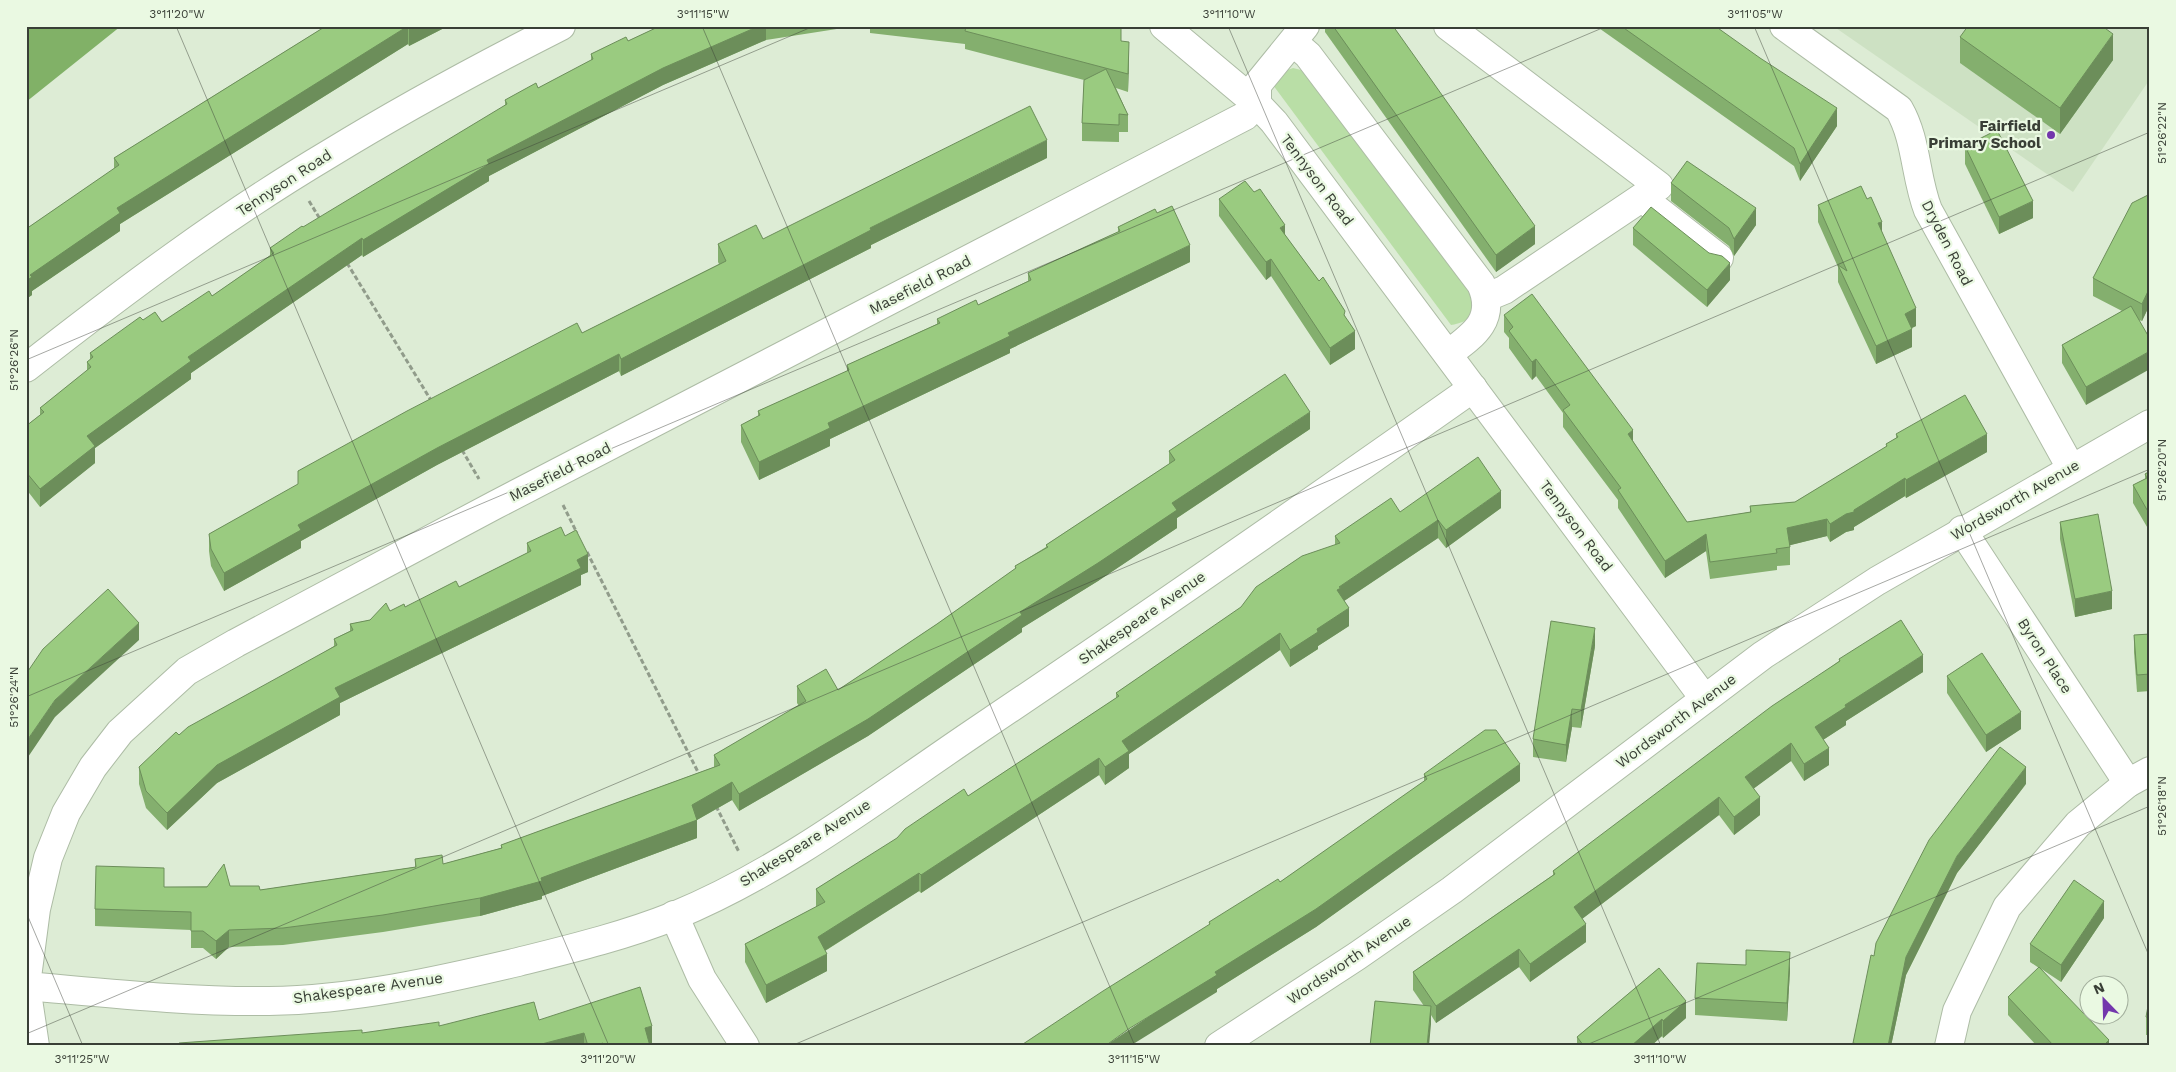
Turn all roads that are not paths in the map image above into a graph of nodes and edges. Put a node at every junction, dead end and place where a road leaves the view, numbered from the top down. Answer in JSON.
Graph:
{"nodes":[{"id":1,"x":561,"y":26,"type":"edge"},
{"id":2,"x":1164,"y":26,"type":"edge"},
{"id":3,"x":1448,"y":26,"type":"edge"},
{"id":4,"x":1784,"y":26,"type":"edge"},
{"id":5,"x":1299,"y":34,"type":"edge"},
{"id":6,"x":1257,"y":104,"type":"junction"},
{"id":7,"x":1642,"y":198,"type":"junction"},
{"id":8,"x":1719,"y":258,"type":"edge"},
{"id":9,"x":1486,"y":297,"type":"junction"},
{"id":10,"x":1448,"y":354,"type":"junction"},
{"id":11,"x":26,"y":368,"type":"edge"},
{"id":12,"x":1473,"y":388,"type":"junction"},
{"id":13,"x":2150,"y":424,"type":"edge"},
{"id":14,"x":2071,"y":468,"type":"junction"},
{"id":15,"x":1962,"y":530,"type":"junction"},
{"id":16,"x":1704,"y":698,"type":"junction"},
{"id":17,"x":2139,"y":777,"type":"edge"},
{"id":18,"x":674,"y":915,"type":"junction"},
{"id":19,"x":26,"y":986,"type":"edge"},
{"id":20,"x":1237,"y":1042,"type":"edge"},
{"id":21,"x":35,"y":1046,"type":"edge"},
{"id":22,"x":745,"y":1046,"type":"edge"},
{"id":23,"x":1949,"y":1046,"type":"edge"}],
"edges":[{"from":1,"to":11,"type":"street","name":"Tennyson Road"},
{"from":2,"to":6,"type":"street","name":"Tennyson Road"},
{"from":3,"to":7,"type":"street"},
{"from":4,"to":14,"type":"street","name":"Dryden Road"},
{"from":5,"to":6,"type":"street"},
{"from":5,"to":9,"type":"street"},
{"from":6,"to":10,"type":"street","name":"Tennyson Road"},
{"from":6,"to":19,"type":"street","name":"Masefield Road"},
{"from":7,"to":8,"type":"street"},
{"from":7,"to":9,"type":"street"},
{"from":9,"to":10,"type":"street"},
{"from":10,"to":12,"type":"street","name":"Tennyson Road"},
{"from":12,"to":16,"type":"street","name":"Tennyson Road"},
{"from":12,"to":18,"type":"street","name":"Shakespeare Avenue"},
{"from":13,"to":14,"type":"street","name":"Wordsworth Avenue"},
{"from":14,"to":15,"type":"street","name":"Wordsworth Avenue"},
{"from":15,"to":16,"type":"street","name":"Wordsworth Avenue"},
{"from":15,"to":17,"type":"street","name":"Byron Place"},
{"from":16,"to":20,"type":"street","name":"Wordsworth Avenue"},
{"from":17,"to":23,"type":"street"},
{"from":18,"to":19,"type":"street","name":"Shakespeare Avenue"},
{"from":18,"to":22,"type":"street"},
{"from":19,"to":21,"type":"street","name":"Masefield Road"}]}
